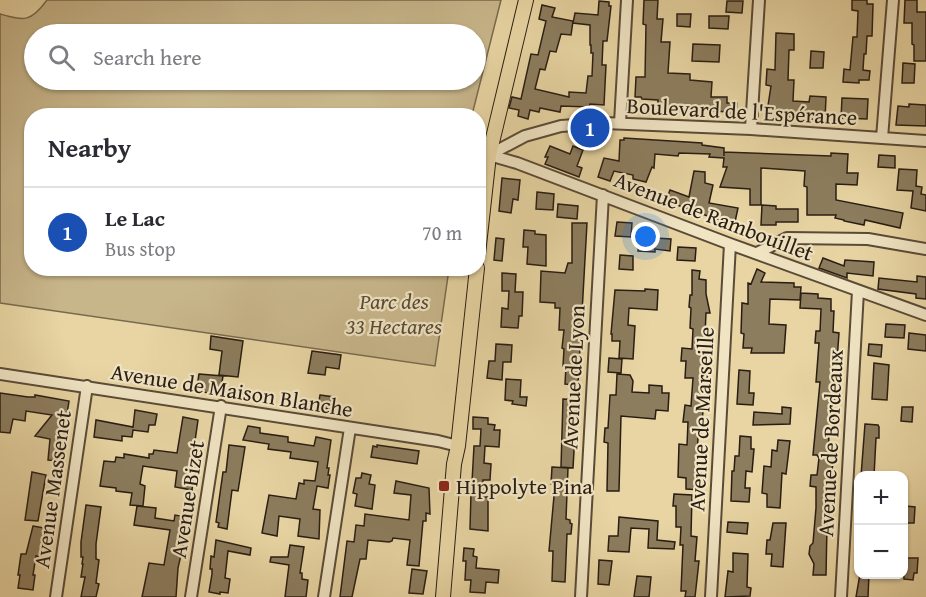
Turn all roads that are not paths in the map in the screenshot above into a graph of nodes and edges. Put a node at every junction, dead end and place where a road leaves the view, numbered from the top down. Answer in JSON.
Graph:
{"nodes":[{"id":1,"x":526,"y":0,"type":"edge"},
{"id":2,"x":627,"y":0,"type":"edge"},
{"id":3,"x":759,"y":0,"type":"edge"},
{"id":4,"x":893,"y":0,"type":"edge"},
{"id":5,"x":620,"y":123,"type":"junction"},
{"id":6,"x":751,"y":129,"type":"junction"},
{"id":7,"x":882,"y":138,"type":"junction"},
{"id":8,"x":926,"y":141,"type":"edge"},
{"id":9,"x":489,"y":155,"type":"junction"},
{"id":10,"x":486,"y":182,"type":"edge"},
{"id":11,"x":603,"y":195,"type":"junction"},
{"id":12,"x":730,"y":244,"type":"junction"},
{"id":13,"x":926,"y":249,"type":"edge"},
{"id":14,"x":757,"y":253,"type":"junction"},
{"id":15,"x":476,"y":276,"type":"edge"},
{"id":16,"x":858,"y":291,"type":"junction"},
{"id":17,"x":926,"y":315,"type":"edge"},
{"id":18,"x":0,"y":374,"type":"edge"},
{"id":19,"x":87,"y":386,"type":"junction"},
{"id":20,"x":220,"y":406,"type":"junction"},
{"id":21,"x":350,"y":428,"type":"junction"},
{"id":22,"x":458,"y":446,"type":"junction"},
{"id":23,"x":56,"y":597,"type":"edge"},
{"id":24,"x":191,"y":597,"type":"edge"},
{"id":25,"x":324,"y":597,"type":"edge"},
{"id":26,"x":443,"y":597,"type":"edge"},
{"id":27,"x":581,"y":597,"type":"edge"},
{"id":28,"x":711,"y":597,"type":"edge"},
{"id":29,"x":842,"y":597,"type":"edge"}],
"edges":[{"from":1,"to":9,"type":"main road"},
{"from":2,"to":5,"type":"street"},
{"from":3,"to":6,"type":"street"},
{"from":4,"to":7,"type":"street"},
{"from":5,"to":6,"type":"street","name":"Boulevard de l'Espérance"},
{"from":5,"to":9,"type":"street","name":"Boulevard de l'Espérance"},
{"from":6,"to":7,"type":"street","name":"Boulevard de l'Espérance"},
{"from":7,"to":8,"type":"street","name":"Boulevard de l'Espérance"},
{"from":9,"to":10,"type":"main road"},
{"from":9,"to":11,"type":"street","name":"Avenue de Rambouillet"},
{"from":11,"to":12,"type":"street","name":"Avenue de Rambouillet"},
{"from":11,"to":27,"type":"street","name":"Avenue de Lyon"},
{"from":12,"to":14,"type":"street","name":"Avenue de Rambouillet"},
{"from":12,"to":28,"type":"street","name":"Avenue de Marseille"},
{"from":13,"to":14,"type":"street"},
{"from":14,"to":16,"type":"street","name":"Avenue de Rambouillet"},
{"from":15,"to":22,"type":"main road"},
{"from":16,"to":17,"type":"street","name":"Avenue de Rambouillet"},
{"from":16,"to":29,"type":"street","name":"Avenue de Bordeaux"},
{"from":18,"to":19,"type":"street","name":"Avenue de Maison Blanche"},
{"from":19,"to":20,"type":"street","name":"Avenue de Maison Blanche"},
{"from":19,"to":23,"type":"street","name":"Avenue Massenet"},
{"from":20,"to":21,"type":"street","name":"Avenue de Maison Blanche"},
{"from":20,"to":24,"type":"street","name":"Avenue Bizet"},
{"from":21,"to":22,"type":"street","name":"Avenue de Maison Blanche"},
{"from":21,"to":25,"type":"street"},
{"from":22,"to":26,"type":"main road"}]}
